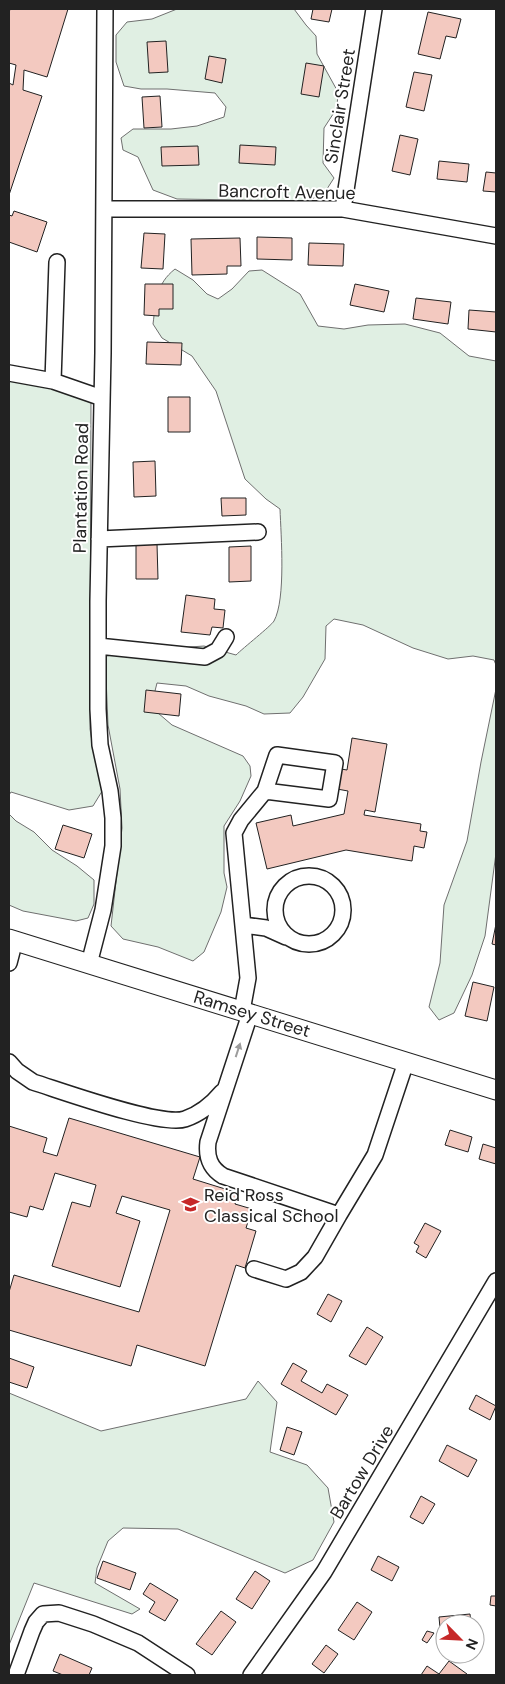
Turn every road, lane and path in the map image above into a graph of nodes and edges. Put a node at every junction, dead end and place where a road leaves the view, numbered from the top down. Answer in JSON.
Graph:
{"nodes":[{"id":1,"x":105,"y":9,"type":"edge"},
{"id":2,"x":374,"y":9,"type":"edge"},
{"id":3,"x":104,"y":209,"type":"junction"},
{"id":4,"x":342,"y":209,"type":"junction"},
{"id":5,"x":496,"y":236,"type":"edge"},
{"id":6,"x":57,"y":262,"type":"dead end"},
{"id":7,"x":9,"y":372,"type":"edge"},
{"id":8,"x":53,"y":381,"type":"junction"},
{"id":9,"x":102,"y":398,"type":"junction"},
{"id":10,"x":258,"y":532,"type":"dead end"},
{"id":11,"x":99,"y":539,"type":"junction"},
{"id":12,"x":226,"y":637,"type":"dead end"},
{"id":13,"x":98,"y":646,"type":"junction"},
{"id":14,"x":265,"y":791,"type":"junction"},
{"id":15,"x":243,"y":925,"type":"junction"},
{"id":16,"x":286,"y":936,"type":"junction"},
{"id":17,"x":12,"y":940,"type":"edge"},
{"id":18,"x":9,"y":963,"type":"edge"},
{"id":19,"x":89,"y":964,"type":"junction"},
{"id":20,"x":246,"y":1012,"type":"junction"},
{"id":21,"x":9,"y":1062,"type":"edge"},
{"id":22,"x":406,"y":1062,"type":"junction"},
{"id":23,"x":226,"y":1088,"type":"junction"},
{"id":24,"x":496,"y":1090,"type":"edge"},
{"id":25,"x":339,"y":1215,"type":"junction"},
{"id":26,"x":254,"y":1269,"type":"dead end"},
{"id":27,"x":496,"y":1281,"type":"edge"},
{"id":28,"x":16,"y":1675,"type":"edge"},
{"id":29,"x":186,"y":1675,"type":"edge"},
{"id":30,"x":251,"y":1675,"type":"edge"}],
"edges":[{"from":1,"to":3,"type":"street","name":"Plantation Road"},
{"from":2,"to":4,"type":"street","name":"Sinclair Street"},
{"from":3,"to":4,"type":"street","name":"Bancroft Avenue"},
{"from":3,"to":9,"type":"street","name":"Plantation Road"},
{"from":4,"to":5,"type":"street","name":"Bancroft Avenue"},
{"from":6,"to":8,"type":"street"},
{"from":7,"to":8,"type":"street"},
{"from":8,"to":9,"type":"street"},
{"from":9,"to":11,"type":"street","name":"Plantation Road"},
{"from":10,"to":11,"type":"street"},
{"from":11,"to":13,"type":"street","name":"Plantation Road"},
{"from":12,"to":13,"type":"street"},
{"from":13,"to":19,"type":"street","name":"Plantation Road"},
{"from":14,"to":14,"type":"street"},
{"from":14,"to":15,"type":"street"},
{"from":15,"to":16,"type":"street"},
{"from":15,"to":20,"type":"street"},
{"from":16,"to":16,"type":"street"},
{"from":17,"to":18,"type":"street"},
{"from":17,"to":19,"type":"main road","name":"Ramsey Street"},
{"from":19,"to":20,"type":"main road","name":"Ramsey Street"},
{"from":20,"to":22,"type":"main road","name":"Ramsey Street"},
{"from":23,"to":20,"type":"street","one_way":true},
{"from":21,"to":23,"type":"street"},
{"from":22,"to":24,"type":"main road","name":"Ramsey Street"},
{"from":22,"to":25,"type":"street"},
{"from":23,"to":25,"type":"street"},
{"from":25,"to":26,"type":"street"},
{"from":27,"to":30,"type":"street","name":"Bartow Drive"},
{"from":28,"to":29,"type":"street"}]}
